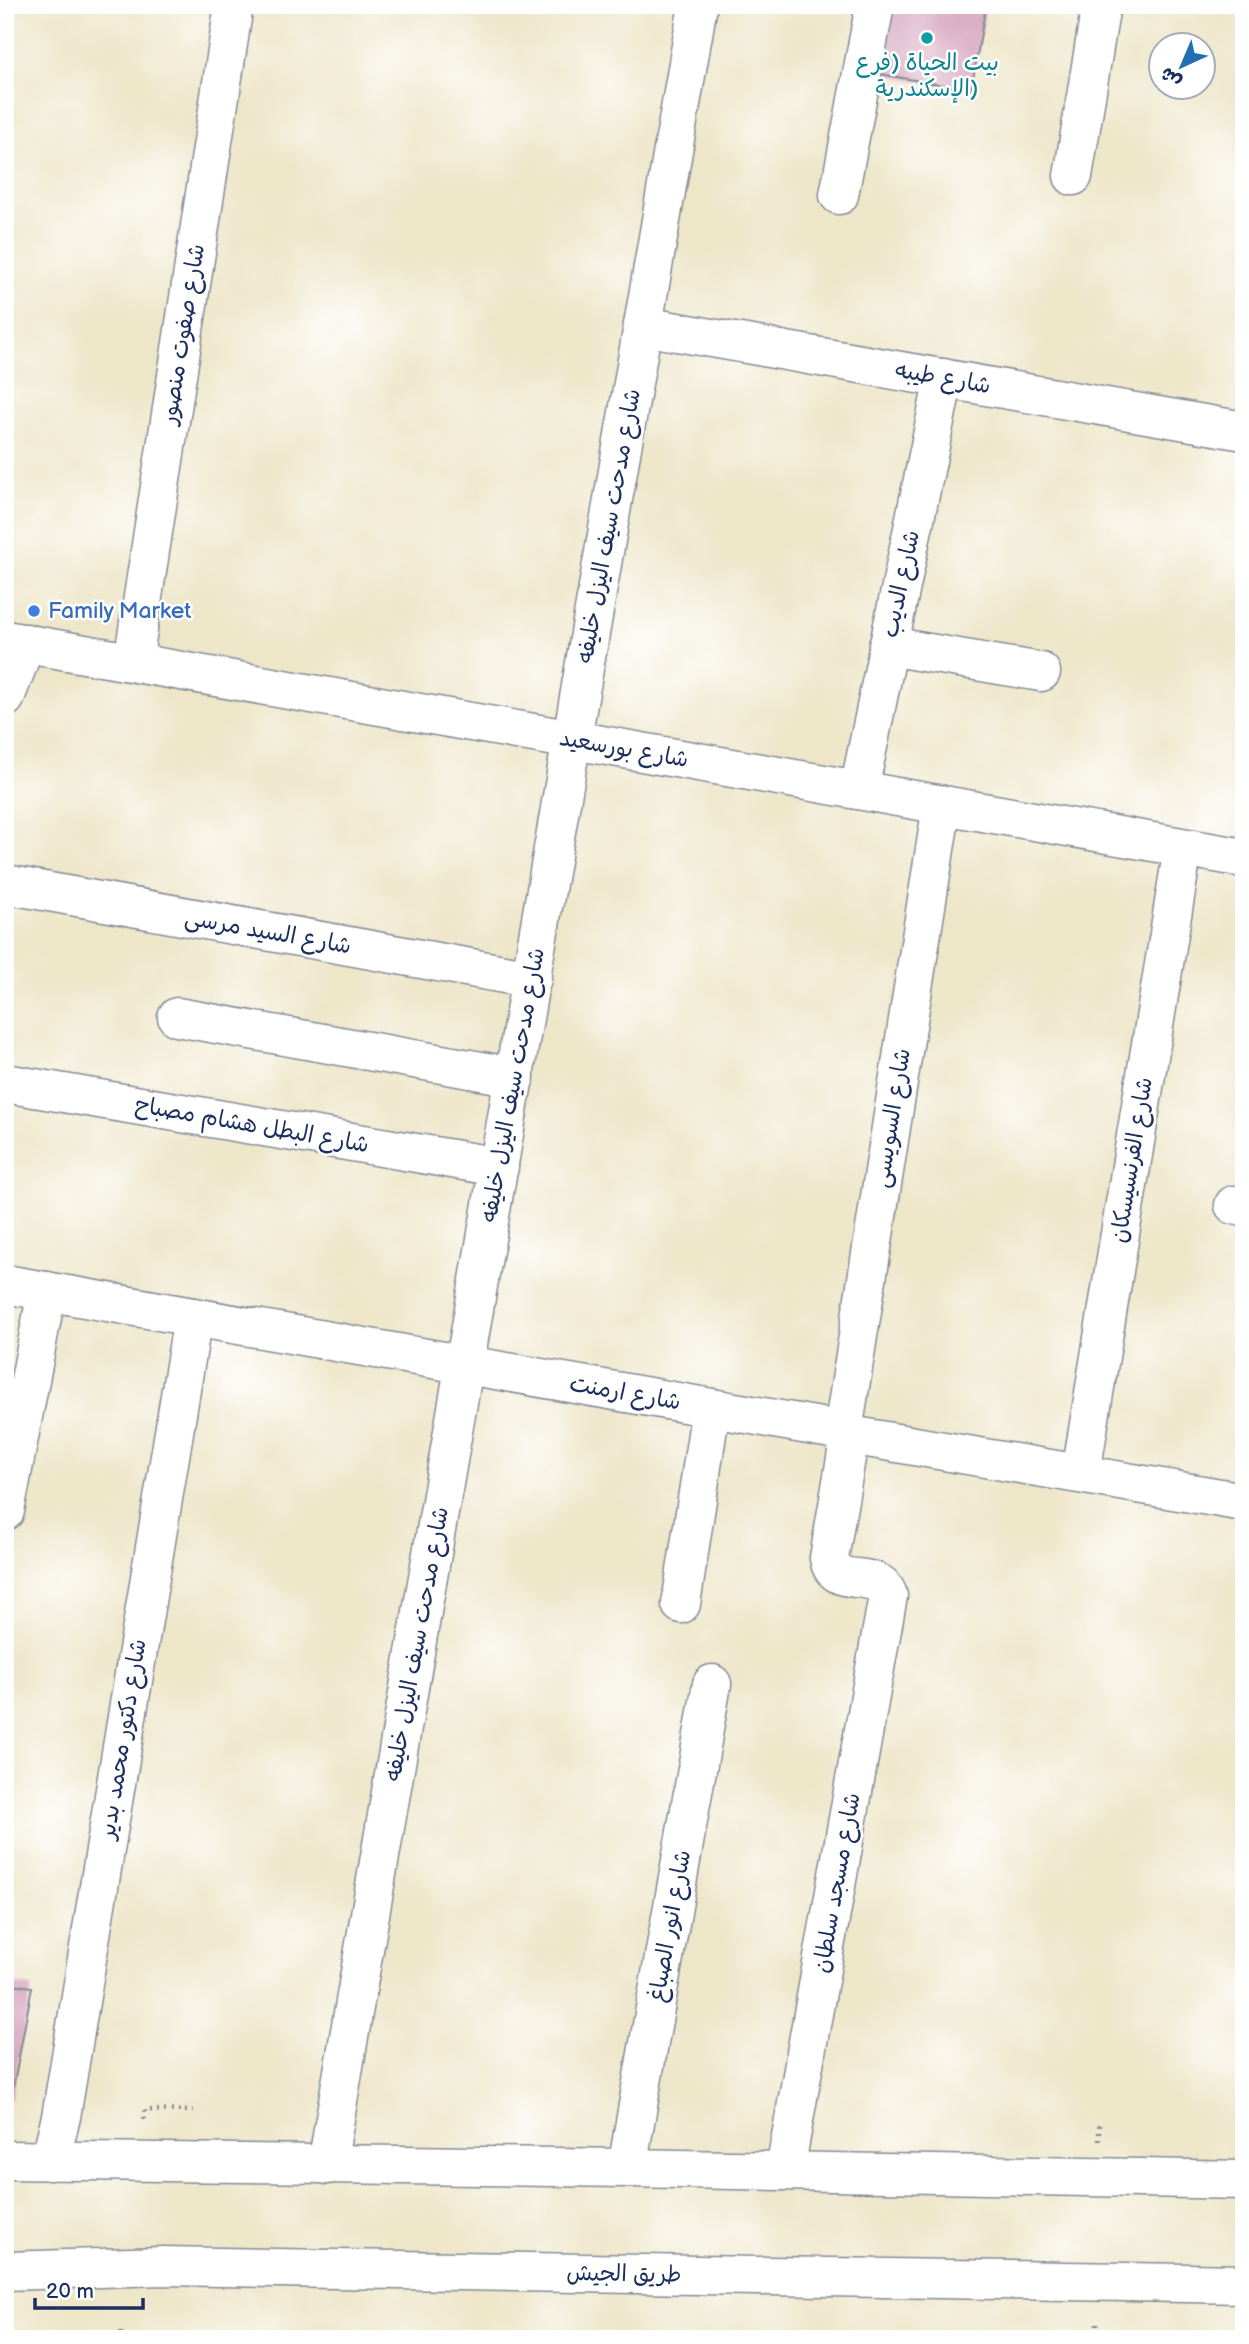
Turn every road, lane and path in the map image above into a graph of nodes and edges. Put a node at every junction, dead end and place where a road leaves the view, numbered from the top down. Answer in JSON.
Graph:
{"nodes":[{"id":1,"x":234,"y":5,"type":"edge"},
{"id":2,"x":698,"y":5,"type":"edge"},
{"id":3,"x":875,"y":5,"type":"edge"},
{"id":4,"x":1101,"y":5,"type":"edge"},
{"id":5,"x":1073,"y":176,"type":"dead end"},
{"id":6,"x":839,"y":195,"type":"dead end"},
{"id":7,"x":643,"y":326,"type":"junction"},
{"id":8,"x":944,"y":379,"type":"junction"},
{"id":9,"x":1244,"y":431,"type":"edge"},
{"id":10,"x":15,"y":642,"type":"edge"},
{"id":11,"x":888,"y":646,"type":"junction"},
{"id":12,"x":133,"y":662,"type":"junction"},
{"id":13,"x":1041,"y":672,"type":"dead end"},
{"id":14,"x":5,"y":698,"type":"edge"},
{"id":15,"x":572,"y":740,"type":"junction"},
{"id":16,"x":859,"y":790,"type":"junction"},
{"id":17,"x":942,"y":805,"type":"junction"},
{"id":18,"x":1183,"y":848,"type":"junction"},
{"id":19,"x":1244,"y":858,"type":"edge"},
{"id":20,"x":5,"y":884,"type":"edge"},
{"id":21,"x":532,"y":979,"type":"junction"},
{"id":22,"x":177,"y":1017,"type":"dead end"},
{"id":23,"x":515,"y":1077,"type":"junction"},
{"id":24,"x":5,"y":1083,"type":"edge"},
{"id":25,"x":499,"y":1167,"type":"junction"},
{"id":26,"x":5,"y":1284,"type":"edge"},
{"id":27,"x":47,"y":1291,"type":"junction"},
{"id":28,"x":193,"y":1317,"type":"junction"},
{"id":29,"x":466,"y":1365,"type":"junction"},
{"id":30,"x":711,"y":1408,"type":"junction"},
{"id":31,"x":847,"y":1433,"type":"junction"},
{"id":32,"x":1080,"y":1473,"type":"junction"},
{"id":33,"x":1244,"y":1502,"type":"edge"},
{"id":34,"x":5,"y":1511,"type":"edge"},
{"id":35,"x":888,"y":1597,"type":"joint"},
{"id":36,"x":681,"y":1604,"type":"dead end"},
{"id":37,"x":712,"y":1685,"type":"dead end"},
{"id":38,"x":195,"y":2111,"type":"dead end"},
{"id":39,"x":144,"y":2119,"type":"dead end"},
{"id":40,"x":5,"y":2160,"type":"edge"},
{"id":41,"x":50,"y":2161,"type":"junction"},
{"id":42,"x":327,"y":2165,"type":"junction"},
{"id":43,"x":627,"y":2168,"type":"junction"},
{"id":44,"x":785,"y":2170,"type":"junction"},
{"id":45,"x":1244,"y":2180,"type":"edge"},
{"id":46,"x":5,"y":2271,"type":"edge"},
{"id":47,"x":1244,"y":2284,"type":"edge"},
{"id":48,"x":121,"y":2332,"type":"dead end"},
{"id":49,"x":121,"y":2339,"type":"edge"}],
"edges":[{"from":1,"to":12,"type":"main road","name":"شارع صفوت منصور"},
{"from":2,"to":7,"type":"main road","name":"شارع مدحت سيف اليزل خليفه"},
{"from":3,"to":6,"type":"main road"},
{"from":4,"to":5,"type":"main road"},
{"from":7,"to":8,"type":"main road","name":"شارع طيبه"},
{"from":7,"to":15,"type":"main road","name":"شارع مدحت سيف اليزل خليفه"},
{"from":8,"to":9,"type":"main road","name":"شارع طيبه"},
{"from":8,"to":11,"type":"main road","name":"شارع الديب"},
{"from":10,"to":12,"type":"main road","name":"شارع بورسعيد"},
{"from":10,"to":14,"type":"main road"},
{"from":11,"to":13,"type":"main road"},
{"from":11,"to":16,"type":"main road","name":"شارع الديب"},
{"from":12,"to":15,"type":"main road","name":"شارع بورسعيد"},
{"from":15,"to":16,"type":"main road","name":"شارع بورسعيد"},
{"from":15,"to":21,"type":"main road","name":"شارع مدحت سيف اليزل خليفه"},
{"from":16,"to":17,"type":"main road","name":"شارع بورسعيد"},
{"from":17,"to":18,"type":"main road","name":"شارع بورسعيد"},
{"from":17,"to":31,"type":"main road","name":"شارع السويسى"},
{"from":18,"to":19,"type":"main road","name":"شارع بورسعيد"},
{"from":18,"to":32,"type":"main road","name":"شارع الفرنسيسكان"},
{"from":20,"to":21,"type":"main road","name":"شارع السيد مرسى"},
{"from":21,"to":23,"type":"main road","name":"شارع مدحت سيف اليزل خليفه"},
{"from":22,"to":23,"type":"main road"},
{"from":23,"to":25,"type":"main road","name":"شارع مدحت سيف اليزل خليفه"},
{"from":24,"to":25,"type":"main road","name":"شارع البطل هشام مصباح"},
{"from":25,"to":29,"type":"main road","name":"شارع مدحت سيف اليزل خليفه"},
{"from":26,"to":27,"type":"main road","name":"شارع ارمنت"},
{"from":27,"to":28,"type":"main road","name":"شارع ارمنت"},
{"from":27,"to":34,"type":"main road"},
{"from":28,"to":29,"type":"main road","name":"شارع ارمنت"},
{"from":28,"to":41,"type":"main road","name":"شارع دكتور محمد بدير"},
{"from":29,"to":30,"type":"main road","name":"شارع ارمنت"},
{"from":29,"to":42,"type":"main road","name":"شارع مدحت سيف اليزل خليفه"},
{"from":30,"to":31,"type":"main road","name":"شارع ارمنت"},
{"from":30,"to":36,"type":"main road"},
{"from":31,"to":32,"type":"main road","name":"شارع ارمنت"},
{"from":31,"to":35,"type":"main road","name":"شارع السويسى"},
{"from":32,"to":33,"type":"main road","name":"شارع ارمنت"},
{"from":35,"to":44,"type":"main road","name":"شارع مسجد سلطان"},
{"from":37,"to":43,"type":"main road","name":"شارع انور الصباغ"},
{"from":38,"to":39,"type":"path"},
{"from":40,"to":41,"type":"main road"},
{"from":41,"to":42,"type":"main road"},
{"from":42,"to":43,"type":"main road"},
{"from":43,"to":44,"type":"main road"},
{"from":44,"to":45,"type":"main road"},
{"from":46,"to":47,"type":"main road","name":"طريق الجيش"},
{"from":48,"to":49,"type":"path"}]}
